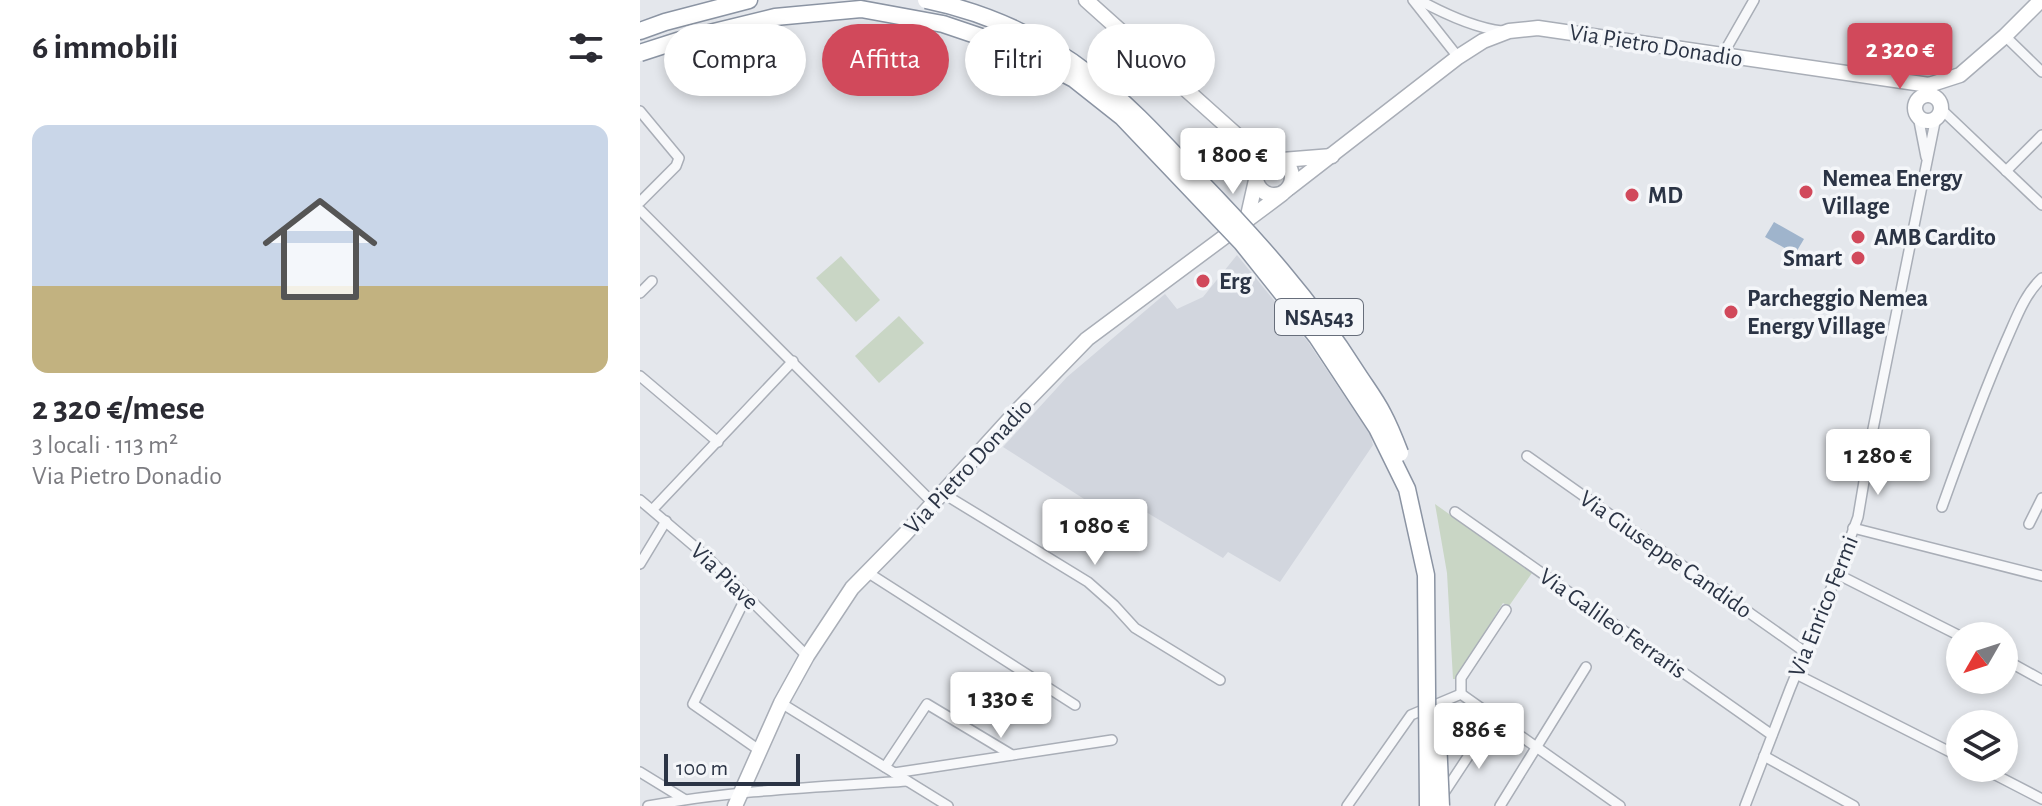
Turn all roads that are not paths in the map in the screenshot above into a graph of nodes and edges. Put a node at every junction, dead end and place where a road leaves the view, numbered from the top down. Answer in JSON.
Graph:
{"nodes":[{"id":1,"x":749,"y":0,"type":"edge"},
{"id":2,"x":926,"y":0,"type":"edge"},
{"id":3,"x":1086,"y":0,"type":"edge"},
{"id":4,"x":1416,"y":0,"type":"edge"},
{"id":5,"x":1754,"y":0,"type":"edge"},
{"id":6,"x":2041,"y":0,"type":"edge"},
{"id":7,"x":640,"y":31,"type":"edge"},
{"id":8,"x":1509,"y":31,"type":"junction"},
{"id":9,"x":2005,"y":36,"type":"junction"},
{"id":10,"x":640,"y":53,"type":"edge"},
{"id":11,"x":1722,"y":56,"type":"junction"},
{"id":12,"x":1458,"y":57,"type":"junction"},
{"id":13,"x":2042,"y":72,"type":"edge"},
{"id":14,"x":1960,"y":75,"type":"junction"},
{"id":15,"x":1889,"y":80,"type":"junction"},
{"id":16,"x":1929,"y":103,"type":"junction"},
{"id":17,"x":640,"y":111,"type":"edge"},
{"id":18,"x":2042,"y":135,"type":"edge"},
{"id":19,"x":1240,"y":138,"type":"junction"},
{"id":20,"x":1332,"y":156,"type":"junction"},
{"id":21,"x":1279,"y":159,"type":"junction"},
{"id":22,"x":1927,"y":164,"type":"junction"},
{"id":23,"x":2006,"y":171,"type":"junction"},
{"id":24,"x":1256,"y":175,"type":"junction"},
{"id":25,"x":1286,"y":191,"type":"junction"},
{"id":26,"x":640,"y":202,"type":"edge"},
{"id":27,"x":2042,"y":205,"type":"edge"},
{"id":28,"x":640,"y":210,"type":"edge"},
{"id":29,"x":1247,"y":220,"type":"junction"},
{"id":30,"x":2042,"y":278,"type":"edge"},
{"id":31,"x":652,"y":281,"type":"dead end"},
{"id":32,"x":640,"y":293,"type":"edge"},
{"id":33,"x":793,"y":361,"type":"junction"},
{"id":34,"x":640,"y":376,"type":"edge"},
{"id":35,"x":718,"y":442,"type":"junction"},
{"id":36,"x":1527,"y":456,"type":"dead end"},
{"id":37,"x":2042,"y":498,"type":"edge"},
{"id":38,"x":939,"y":499,"type":"junction"},
{"id":39,"x":640,"y":500,"type":"edge"},
{"id":40,"x":1942,"y":507,"type":"dead end"},
{"id":41,"x":653,"y":509,"type":"junction"},
{"id":42,"x":1455,"y":512,"type":"dead end"},
{"id":43,"x":666,"y":521,"type":"junction"},
{"id":44,"x":2029,"y":524,"type":"dead end"},
{"id":45,"x":1853,"y":528,"type":"junction"},
{"id":46,"x":640,"y":564,"type":"edge"},
{"id":47,"x":867,"y":572,"type":"junction"},
{"id":48,"x":1837,"y":574,"type":"junction"},
{"id":49,"x":2042,"y":576,"type":"edge"},
{"id":50,"x":746,"y":597,"type":"junction"},
{"id":51,"x":1506,"y":610,"type":"dead end"},
{"id":52,"x":1946,"y":629,"type":"edge"},
{"id":53,"x":1805,"y":652,"type":"junction"},
{"id":54,"x":807,"y":656,"type":"junction"},
{"id":55,"x":1586,"y":667,"type":"dead end"},
{"id":56,"x":2018,"y":667,"type":"edge"},
{"id":57,"x":1796,"y":674,"type":"junction"},
{"id":58,"x":1220,"y":680,"type":"dead end"},
{"id":59,"x":2042,"y":680,"type":"edge"},
{"id":60,"x":1461,"y":694,"type":"junction"},
{"id":61,"x":781,"y":703,"type":"junction"},
{"id":62,"x":1075,"y":705,"type":"dead end"},
{"id":63,"x":1494,"y":717,"type":"junction"},
{"id":64,"x":1772,"y":735,"type":"junction"},
{"id":65,"x":1112,"y":740,"type":"dead end"},
{"id":66,"x":1536,"y":746,"type":"junction"},
{"id":67,"x":759,"y":750,"type":"junction"},
{"id":68,"x":1946,"y":750,"type":"edge"},
{"id":69,"x":1012,"y":755,"type":"junction"},
{"id":70,"x":1764,"y":756,"type":"junction"},
{"id":71,"x":890,"y":770,"type":"junction"},
{"id":72,"x":640,"y":772,"type":"edge"},
{"id":73,"x":907,"y":781,"type":"junction"},
{"id":74,"x":2009,"y":782,"type":"edge"},
{"id":75,"x":684,"y":799,"type":"junction"},
{"id":76,"x":2042,"y":799,"type":"edge"},
{"id":77,"x":738,"y":800,"type":"edge"},
{"id":78,"x":648,"y":806,"type":"edge"},
{"id":79,"x":948,"y":806,"type":"edge"},
{"id":80,"x":1347,"y":806,"type":"edge"},
{"id":81,"x":1428,"y":806,"type":"edge"},
{"id":82,"x":1438,"y":806,"type":"edge"},
{"id":83,"x":1500,"y":806,"type":"edge"},
{"id":84,"x":1620,"y":806,"type":"edge"},
{"id":85,"x":1745,"y":806,"type":"edge"},
{"id":86,"x":1854,"y":806,"type":"edge"}],
"edges":[{"from":1,"to":7,"type":"highway"},
{"from":2,"to":82,"type":"highway","number":"NSA543","bridge":true},
{"from":3,"to":19,"type":"main road"},
{"from":4,"to":8,"type":"street"},
{"from":4,"to":12,"type":"street"},
{"from":5,"to":11,"type":"street"},
{"from":6,"to":9,"type":"main road","name":"Via Pietro Donadio"},
{"from":8,"to":11,"type":"main road","name":"Via Pietro Donadio"},
{"from":8,"to":12,"type":"main road","name":"Via Pietro Donadio"},
{"from":9,"to":13,"type":"street"},
{"from":9,"to":14,"type":"main road","name":"Via Pietro Donadio"},
{"from":10,"to":81,"type":"highway","number":"NSA543","bridge":true},
{"from":11,"to":15,"type":"main road","name":"Via Pietro Donadio"},
{"from":12,"to":20,"type":"main road","name":"Via Pietro Donadio"},
{"from":14,"to":16,"type":"main road"},
{"from":14,"to":16,"type":"main road","name":"Via Pietro Donadio"},
{"from":15,"to":16,"type":"main road"},
{"from":15,"to":16,"type":"main road","name":"Via Pietro Donadio"},
{"from":16,"to":22,"type":"street","name":"Via Enrico Fermi"},
{"from":16,"to":22,"type":"street","name":"Via Enrico Fermi"},
{"from":16,"to":23,"type":"street"},
{"from":17,"to":26,"type":"street"},
{"from":18,"to":23,"type":"street"},
{"from":19,"to":21,"type":"main road"},
{"from":19,"to":24,"type":"main road"},
{"from":20,"to":21,"type":"main road"},
{"from":20,"to":25,"type":"main road","name":"Via Pietro Donadio"},
{"from":21,"to":24,"type":"main road"},
{"from":21,"to":25,"type":"main road"},
{"from":22,"to":45,"type":"street","name":"Via Enrico Fermi"},
{"from":23,"to":27,"type":"street"},
{"from":24,"to":25,"type":"main road"},
{"from":24,"to":29,"type":"main road"},
{"from":25,"to":29,"type":"main road","name":"Via Pietro Donadio"},
{"from":28,"to":33,"type":"street"},
{"from":29,"to":38,"type":"main road","name":"Via Pietro Donadio"},
{"from":30,"to":40,"type":"street"},
{"from":31,"to":32,"type":"street"},
{"from":33,"to":35,"type":"street"},
{"from":33,"to":38,"type":"street"},
{"from":34,"to":35,"type":"street"},
{"from":35,"to":41,"type":"street"},
{"from":36,"to":53,"type":"street","name":"Via Giuseppe Candido"},
{"from":37,"to":44,"type":"street"},
{"from":38,"to":47,"type":"main road","name":"Via Pietro Donadio"},
{"from":38,"to":58,"type":"street"},
{"from":39,"to":41,"type":"street","name":"Via Piave"},
{"from":41,"to":43,"type":"street","name":"Via Piave"},
{"from":42,"to":64,"type":"street","name":"Via Galileo Ferraris"},
{"from":43,"to":46,"type":"street"},
{"from":43,"to":50,"type":"street","name":"Via Piave"},
{"from":45,"to":48,"type":"street","name":"Via Enrico Fermi"},
{"from":45,"to":49,"type":"street"},
{"from":47,"to":54,"type":"main road","name":"Via Pietro Donadio"},
{"from":47,"to":62,"type":"street"},
{"from":48,"to":52,"type":"street"},
{"from":48,"to":53,"type":"street","name":"Via Enrico Fermi"},
{"from":50,"to":54,"type":"street","name":"Via Piave"},
{"from":50,"to":67,"type":"street"},
{"from":51,"to":60,"type":"street"},
{"from":53,"to":57,"type":"street","name":"Via Enrico Fermi"},
{"from":54,"to":61,"type":"main road","name":"Via Pietro Donadio"},
{"from":55,"to":66,"type":"street"},
{"from":56,"to":59,"type":"street"},
{"from":57,"to":64,"type":"street","name":"Via Enrico Fermi"},
{"from":57,"to":68,"type":"street"},
{"from":60,"to":63,"type":"street"},
{"from":60,"to":80,"type":"street"},
{"from":61,"to":67,"type":"main road","name":"Via Pietro Donadio"},
{"from":61,"to":71,"type":"street"},
{"from":63,"to":66,"type":"street"},
{"from":63,"to":82,"type":"street"},
{"from":64,"to":70,"type":"street","name":"Via Enrico Fermi"},
{"from":65,"to":69,"type":"street"},
{"from":66,"to":83,"type":"street"},
{"from":66,"to":84,"type":"street"},
{"from":67,"to":77,"type":"main road","name":"Via Pietro Donadio"},
{"from":69,"to":71,"type":"street"},
{"from":69,"to":71,"type":"street"},
{"from":70,"to":85,"type":"street","name":"Via Enrico Fermi"},
{"from":70,"to":86,"type":"street"},
{"from":71,"to":73,"type":"street"},
{"from":72,"to":75,"type":"street"},
{"from":73,"to":77,"type":"street"},
{"from":73,"to":79,"type":"street"},
{"from":74,"to":76,"type":"street"},
{"from":75,"to":77,"type":"street"},
{"from":75,"to":78,"type":"street"}]}
